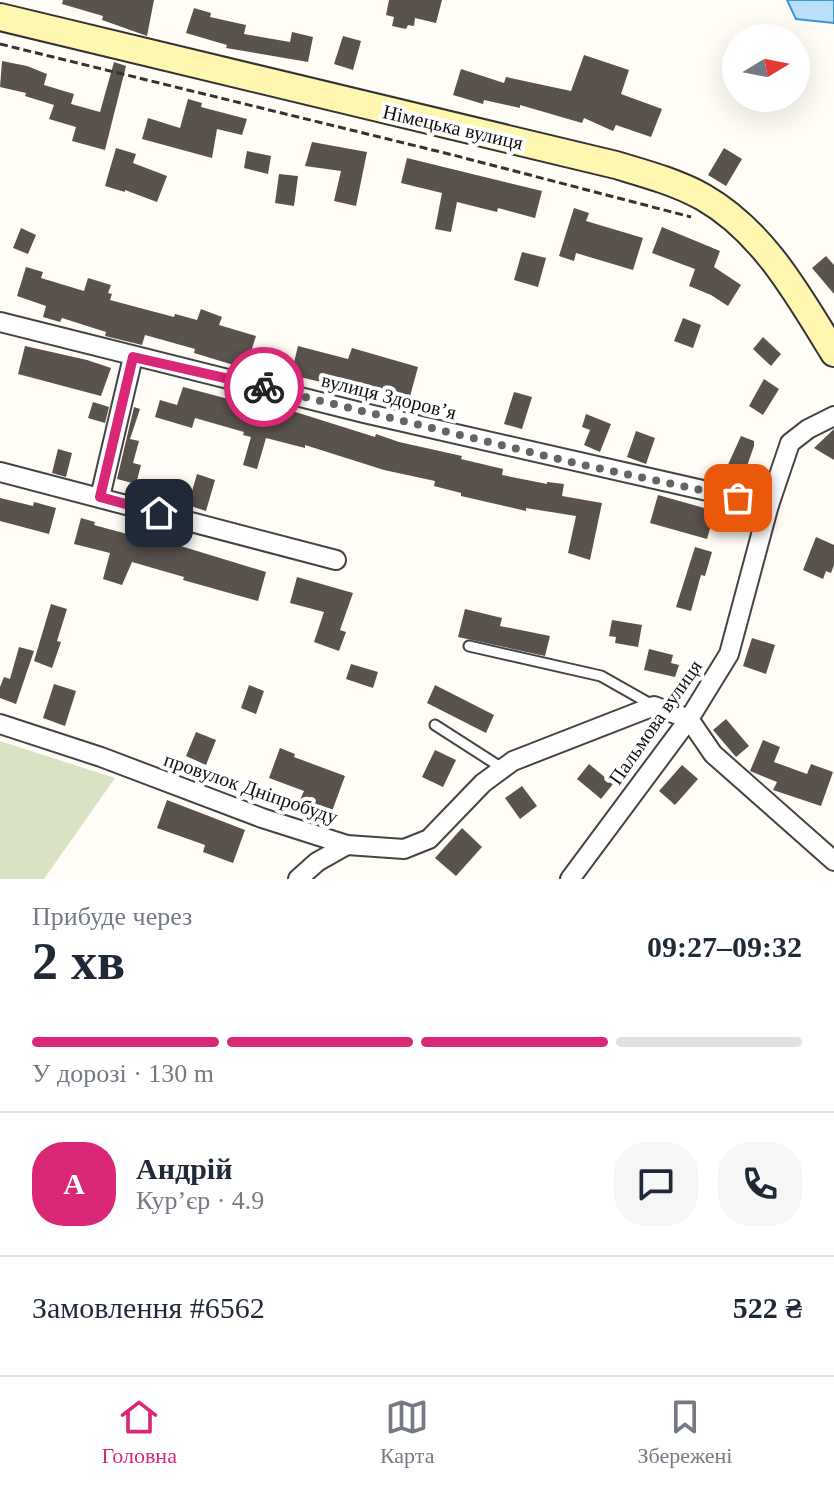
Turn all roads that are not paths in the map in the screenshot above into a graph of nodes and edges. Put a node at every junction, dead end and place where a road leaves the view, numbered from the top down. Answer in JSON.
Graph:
{"nodes":[{"id":1,"x":0,"y":17,"type":"edge"},
{"id":2,"x":0,"y":322,"type":"edge"},
{"id":3,"x":834,"y":353,"type":"edge"},
{"id":4,"x":133,"y":357,"type":"junction"},
{"id":5,"x":834,"y":416,"type":"edge"},
{"id":6,"x":0,"y":472,"type":"edge"},
{"id":7,"x":100,"y":497,"type":"junction"},
{"id":8,"x":769,"y":505,"type":"junction"},
{"id":9,"x":336,"y":560,"type":"dead end"},
{"id":10,"x":469,"y":646,"type":"dead end"},
{"id":11,"x":654,"y":706,"type":"junction"},
{"id":12,"x":689,"y":719,"type":"junction"},
{"id":13,"x":0,"y":724,"type":"edge"},
{"id":14,"x":435,"y":725,"type":"dead end"},
{"id":15,"x":502,"y":768,"type":"junction"},
{"id":16,"x":347,"y":845,"type":"junction"},
{"id":17,"x":834,"y":861,"type":"edge"},
{"id":18,"x":298,"y":879,"type":"edge"},
{"id":19,"x":570,"y":879,"type":"edge"}],
"edges":[{"from":1,"to":3,"type":"main road","name":"Німецька вулиця"},
{"from":2,"to":4,"type":"street","name":"вулиця Здоровʼя"},
{"from":4,"to":7,"type":"street"},
{"from":4,"to":8,"type":"street","name":"вулиця Здоровʼя"},
{"from":5,"to":8,"type":"street","name":"Пальмова вулиця"},
{"from":6,"to":7,"type":"street"},
{"from":7,"to":9,"type":"street"},
{"from":8,"to":12,"type":"street","name":"Пальмова вулиця"},
{"from":10,"to":11,"type":"lane","name":"Пальмова вулиця"},
{"from":11,"to":12,"type":"street"},
{"from":11,"to":15,"type":"street","name":"провулок Дніпробуду"},
{"from":12,"to":17,"type":"street"},
{"from":12,"to":19,"type":"street","name":"Пальмова вулиця"},
{"from":13,"to":16,"type":"street","name":"провулок Дніпробуду"},
{"from":14,"to":15,"type":"lane"},
{"from":15,"to":16,"type":"street","name":"провулок Дніпробуду"},
{"from":16,"to":18,"type":"street"}]}
